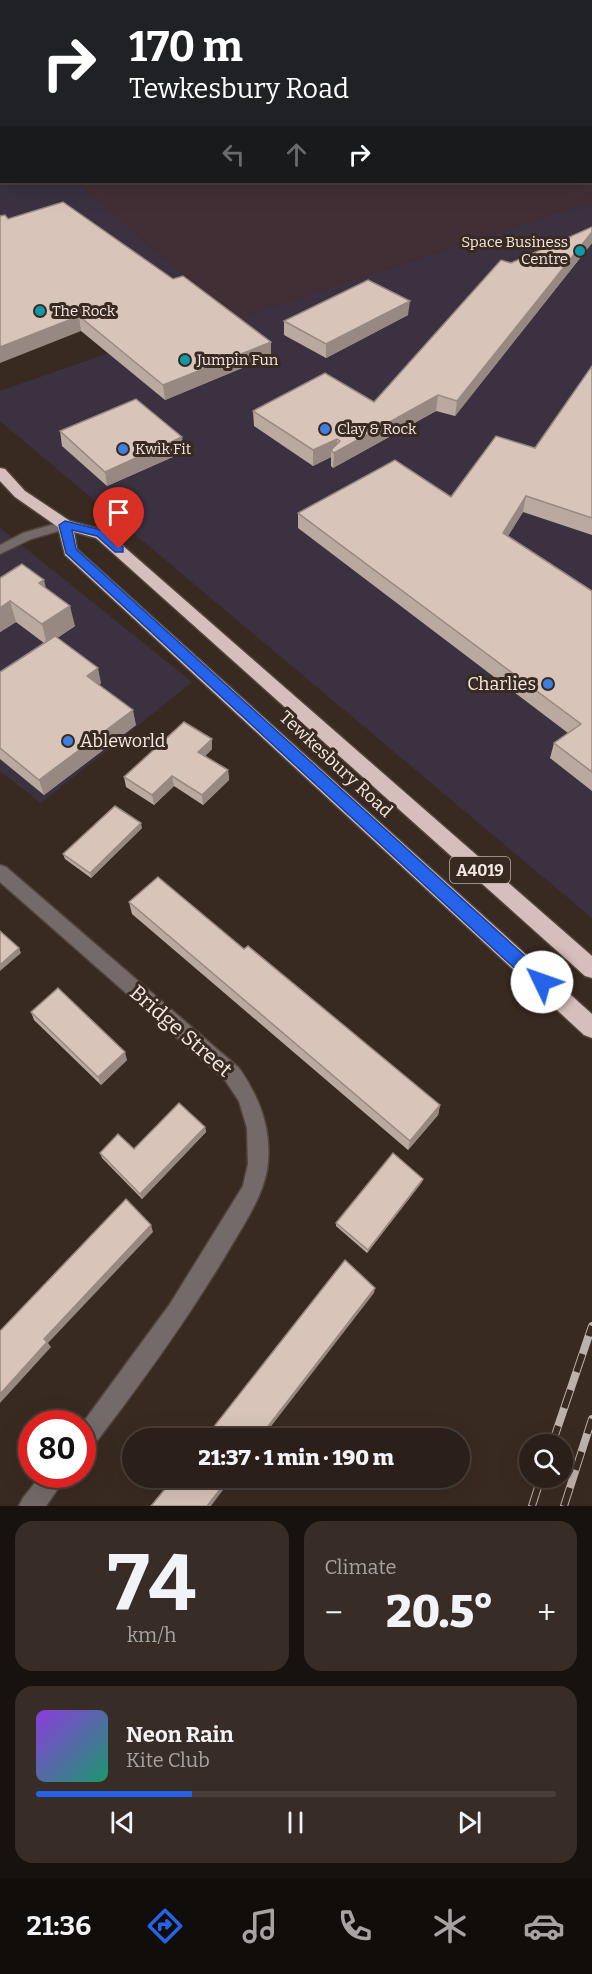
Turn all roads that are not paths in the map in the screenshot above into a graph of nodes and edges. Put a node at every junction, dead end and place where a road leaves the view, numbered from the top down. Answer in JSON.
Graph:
{"nodes":[{"id":1,"x":0,"y":472,"type":"edge"},
{"id":2,"x":65,"y":525,"type":"junction"},
{"id":3,"x":0,"y":550,"type":"edge"},
{"id":4,"x":0,"y":872,"type":"edge"},
{"id":5,"x":592,"y":969,"type":"edge"},
{"id":6,"x":592,"y":1028,"type":"edge"},
{"id":7,"x":96,"y":1423,"type":"edge"},
{"id":8,"x":46,"y":1488,"type":"edge"},
{"id":9,"x":31,"y":1506,"type":"edge"}],
"edges":[{"from":1,"to":2,"type":"highway","name":"Tewkesbury Road","number":"A4019"},
{"from":2,"to":3,"type":"street"},
{"from":2,"to":5,"type":"highway","name":"Tewkesbury Road","number":"A4019"},
{"from":2,"to":6,"type":"highway","name":"Tewkesbury Road","number":"A4019"},
{"from":4,"to":7,"type":"street","name":"Bridge Street"},
{"from":8,"to":9,"type":"street"}]}
